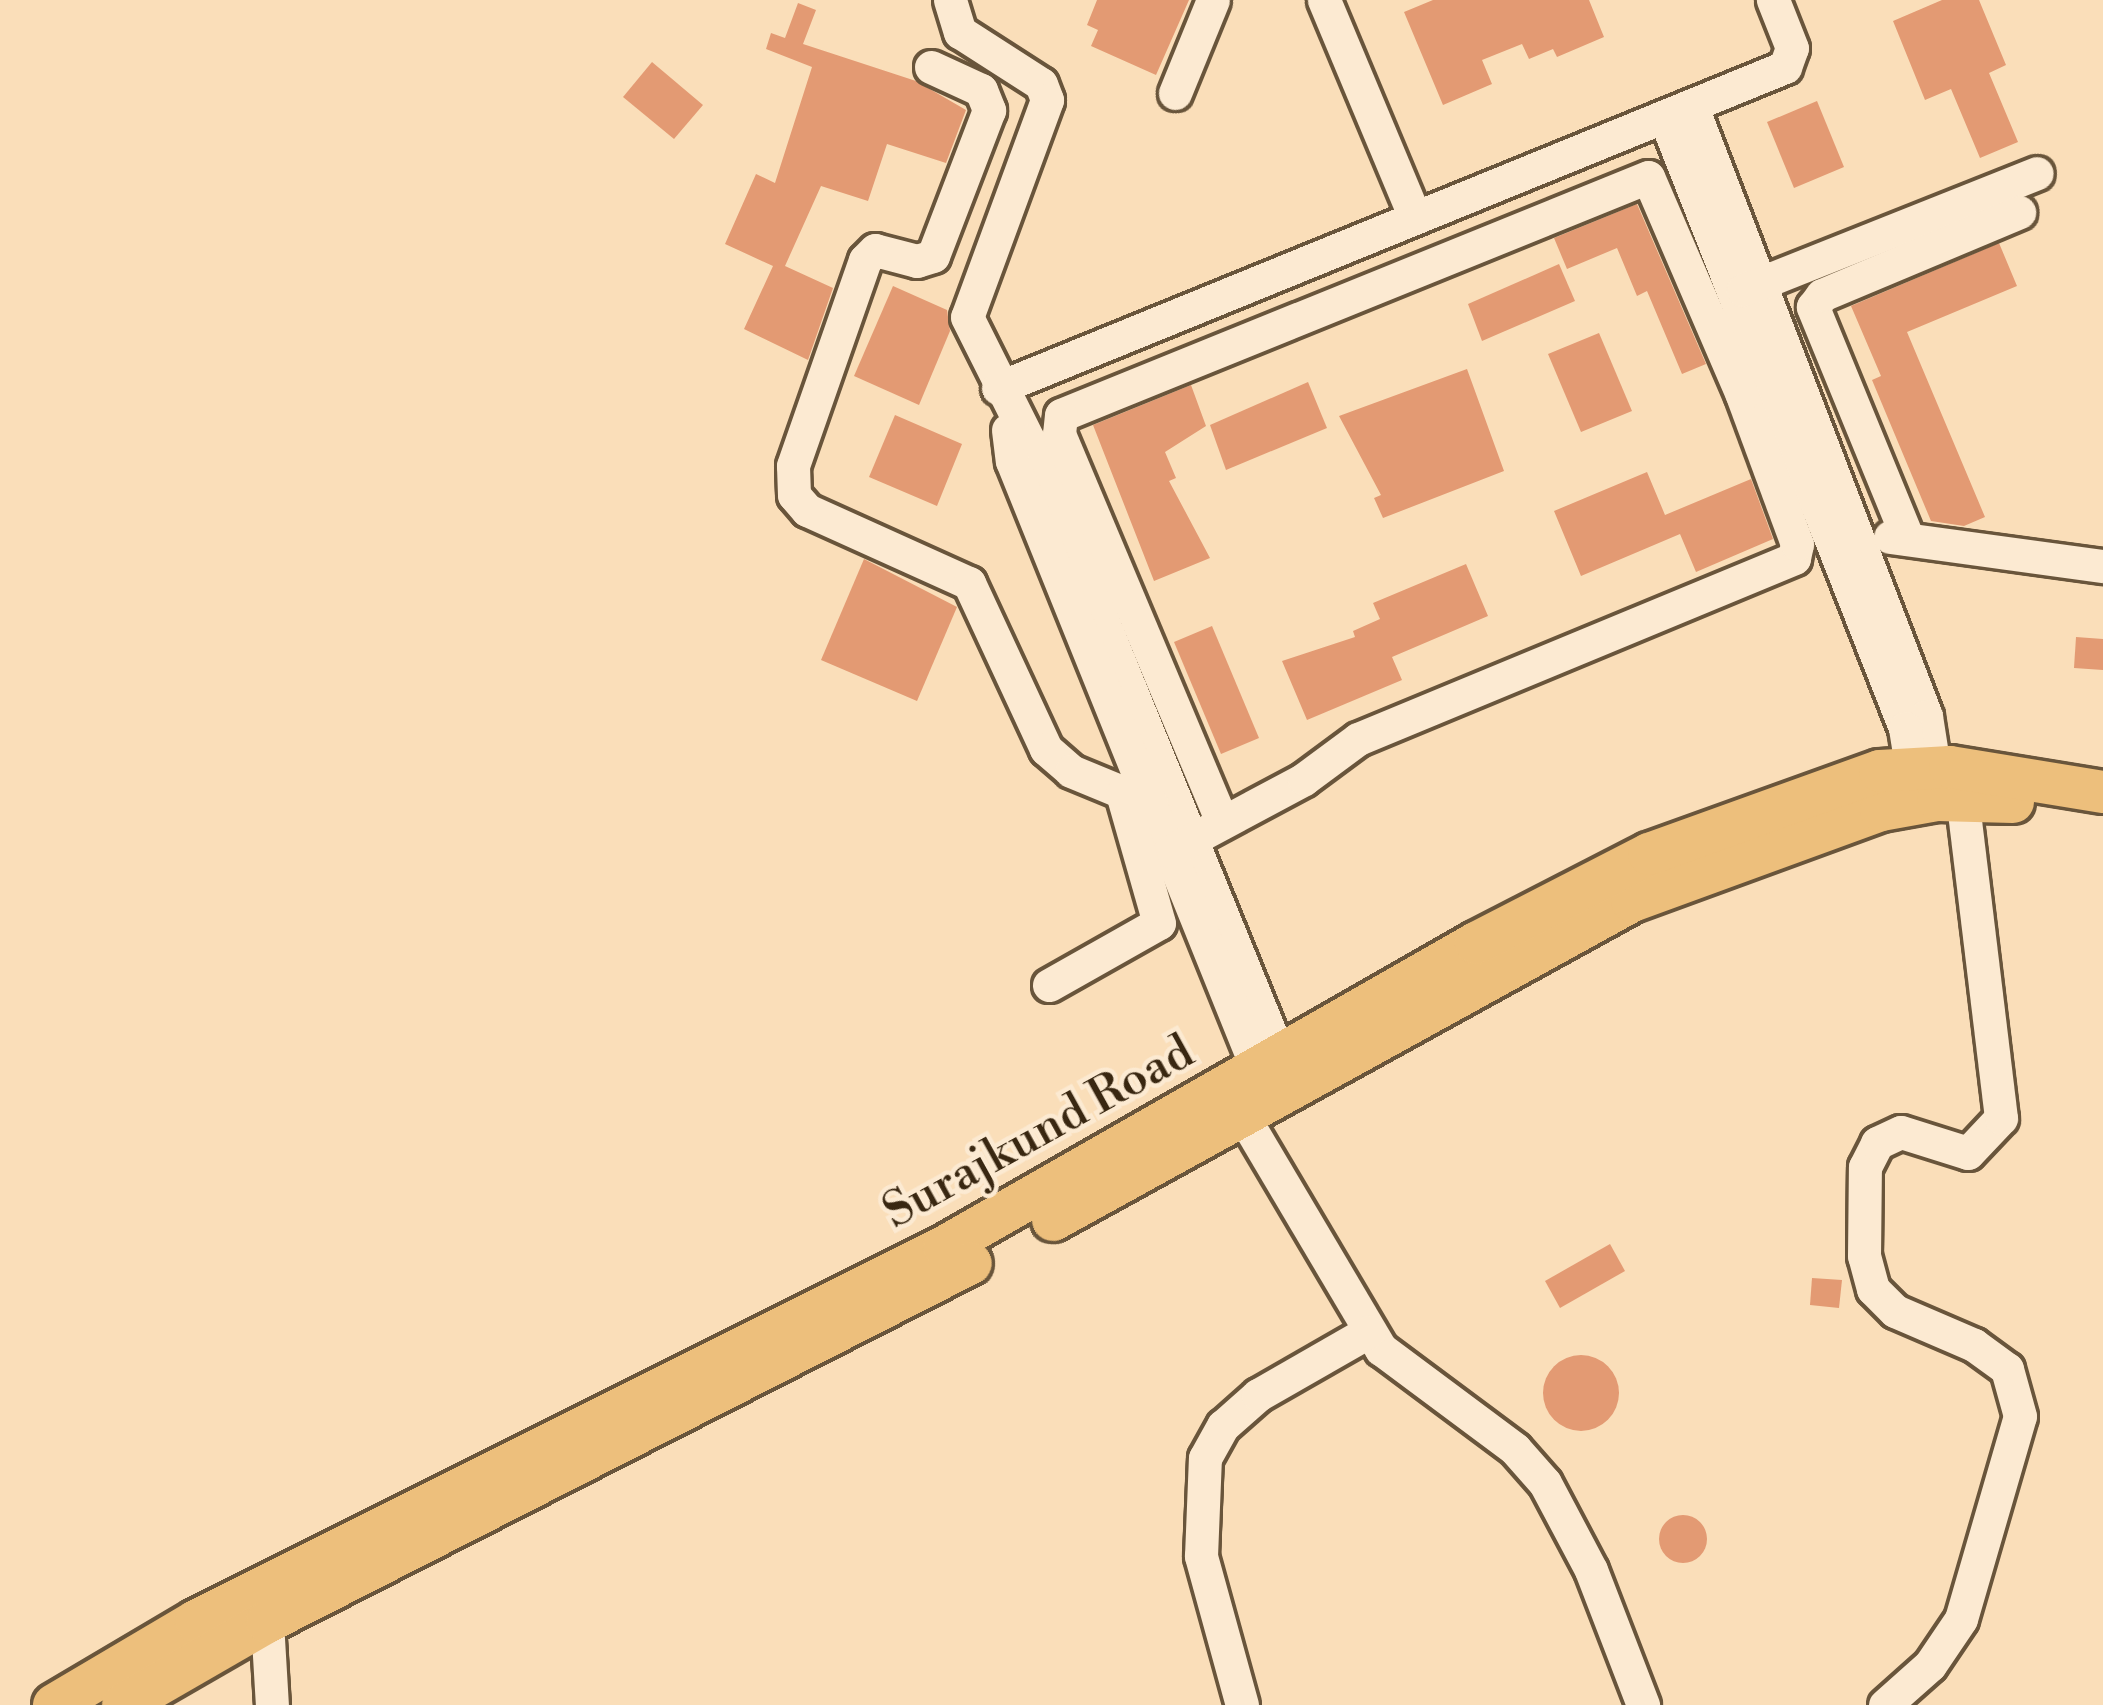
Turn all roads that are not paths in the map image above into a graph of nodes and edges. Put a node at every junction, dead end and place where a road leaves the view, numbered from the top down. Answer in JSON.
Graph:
{"nodes":[{"id":1,"x":950,"y":0,"type":"edge"},
{"id":2,"x":1214,"y":0,"type":"edge"},
{"id":3,"x":1324,"y":0,"type":"edge"},
{"id":4,"x":1773,"y":0,"type":"edge"},
{"id":5,"x":931,"y":67,"type":"dead end"},
{"id":6,"x":1175,"y":93,"type":"dead end"},
{"id":7,"x":1679,"y":112,"type":"junction"},
{"id":8,"x":2037,"y":173,"type":"dead end"},
{"id":9,"x":2019,"y":212,"type":"dead end"},
{"id":10,"x":1414,"y":215,"type":"junction"},
{"id":11,"x":1749,"y":288,"type":"junction"},
{"id":12,"x":1820,"y":327,"type":"junction"},
{"id":13,"x":1783,"y":343,"type":"junction"},
{"id":14,"x":1759,"y":391,"type":"junction"},
{"id":15,"x":1002,"y":396,"type":"junction"},
{"id":16,"x":1842,"y":531,"type":"junction"},
{"id":17,"x":1909,"y":539,"type":"junction"},
{"id":18,"x":2103,"y":566,"type":"edge"},
{"id":19,"x":1933,"y":787,"type":"junction"},
{"id":20,"x":2103,"y":792,"type":"edge"},
{"id":21,"x":1136,"y":798,"type":"junction"},
{"id":22,"x":2103,"y":817,"type":"edge"},
{"id":23,"x":1195,"y":837,"type":"junction"},
{"id":24,"x":1048,"y":985,"type":"dead end"},
{"id":25,"x":1269,"y":1087,"type":"junction"},
{"id":26,"x":1367,"y":1332,"type":"junction"},
{"id":27,"x":267,"y":1622,"type":"junction"},
{"id":28,"x":54,"y":1705,"type":"edge"},
{"id":29,"x":123,"y":1705,"type":"edge"},
{"id":30,"x":272,"y":1705,"type":"edge"},
{"id":31,"x":1242,"y":1705,"type":"edge"},
{"id":32,"x":1643,"y":1705,"type":"edge"},
{"id":33,"x":1886,"y":1705,"type":"edge"}],
"edges":[{"from":1,"to":15,"type":"street"},
{"from":2,"to":6,"type":"street"},
{"from":3,"to":10,"type":"street"},
{"from":4,"to":7,"type":"street"},
{"from":5,"to":21,"type":"street"},
{"from":7,"to":10,"type":"street"},
{"from":7,"to":11,"type":"street"},
{"from":8,"to":11,"type":"street"},
{"from":9,"to":12,"type":"street"},
{"from":10,"to":15,"type":"street"},
{"from":11,"to":13,"type":"street"},
{"from":11,"to":14,"type":"street"},
{"from":12,"to":13,"type":"street"},
{"from":12,"to":17,"type":"street"},
{"from":13,"to":16,"type":"street"},
{"from":14,"to":16,"type":"street"},
{"from":14,"to":23,"type":"street"},
{"from":14,"to":23,"type":"street"},
{"from":15,"to":21,"type":"street"},
{"from":15,"to":23,"type":"street"},
{"from":16,"to":17,"type":"street"},
{"from":16,"to":19,"type":"street"},
{"from":17,"to":18,"type":"street"},
{"from":19,"to":20,"type":"main road","name":"Surajkund Road"},
{"from":19,"to":22,"type":"main road","name":"Surajkund Road"},
{"from":19,"to":25,"type":"main road","name":"Surajkund Road"},
{"from":19,"to":33,"type":"street"},
{"from":21,"to":23,"type":"street"},
{"from":21,"to":24,"type":"street"},
{"from":23,"to":25,"type":"street"},
{"from":25,"to":26,"type":"street"},
{"from":25,"to":27,"type":"main road","name":"Surajkund Road"},
{"from":25,"to":28,"type":"main road","name":"Surajkund Road"},
{"from":26,"to":31,"type":"street"},
{"from":26,"to":32,"type":"street"},
{"from":27,"to":29,"type":"main road","name":"Surajkund Road"},
{"from":27,"to":30,"type":"street"}]}
